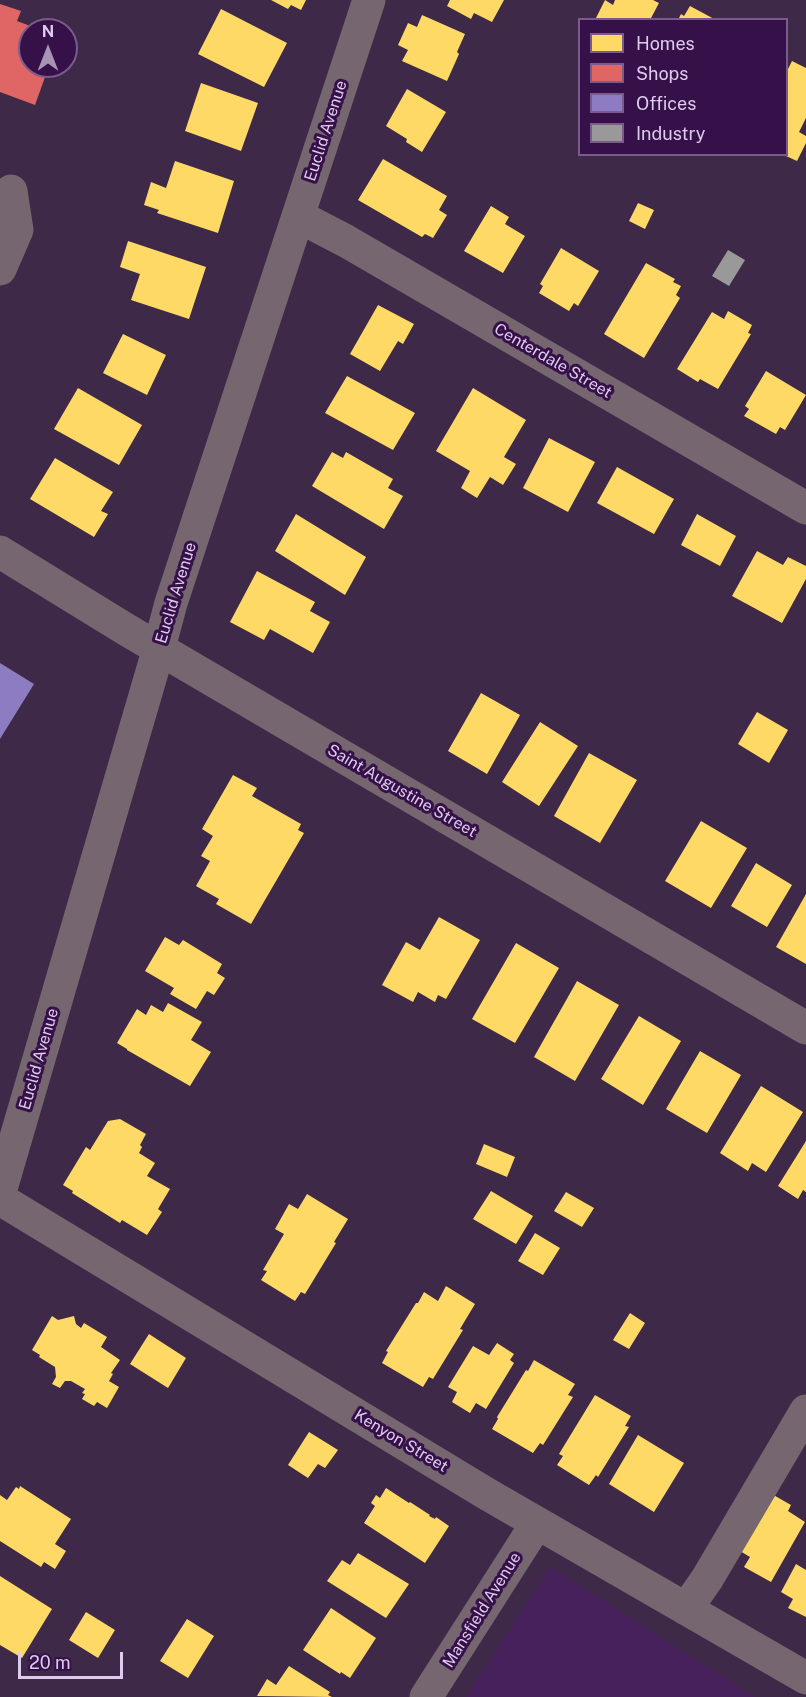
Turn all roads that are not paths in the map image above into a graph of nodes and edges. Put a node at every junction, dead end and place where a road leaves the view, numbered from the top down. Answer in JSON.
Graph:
{"nodes":[{"id":1,"x":369,"y":0,"type":"edge"},
{"id":2,"x":11,"y":191,"type":"dead end"},
{"id":3,"x":298,"y":216,"type":"junction"},
{"id":4,"x":0,"y":269,"type":"edge"},
{"id":5,"x":806,"y":508,"type":"edge"},
{"id":6,"x":0,"y":552,"type":"edge"},
{"id":7,"x":159,"y":648,"type":"junction"},
{"id":8,"x":806,"y":1028,"type":"edge"},
{"id":9,"x":0,"y":1192,"type":"edge"},
{"id":10,"x":0,"y":1199,"type":"edge"},
{"id":11,"x":806,"y":1411,"type":"edge"},
{"id":12,"x":537,"y":1523,"type":"junction"},
{"id":13,"x":686,"y":1609,"type":"junction"},
{"id":14,"x":806,"y":1678,"type":"edge"},
{"id":15,"x":426,"y":1697,"type":"edge"}],
"edges":[{"from":1,"to":3,"type":"street","name":"Euclid Avenue"},
{"from":2,"to":4,"type":"street"},
{"from":3,"to":5,"type":"street","name":"Centerdale Street"},
{"from":3,"to":7,"type":"street","name":"Euclid Avenue"},
{"from":6,"to":7,"type":"street","name":"Saint Augustine Street"},
{"from":7,"to":8,"type":"street","name":"Saint Augustine Street"},
{"from":7,"to":9,"type":"street","name":"Euclid Avenue"},
{"from":10,"to":12,"type":"street","name":"Kenyon Street"},
{"from":11,"to":13,"type":"street"},
{"from":12,"to":13,"type":"street","name":"Kenyon Street"},
{"from":12,"to":15,"type":"street","name":"Mansfield Avenue"},
{"from":13,"to":14,"type":"street","name":"Kenyon Street"}]}
